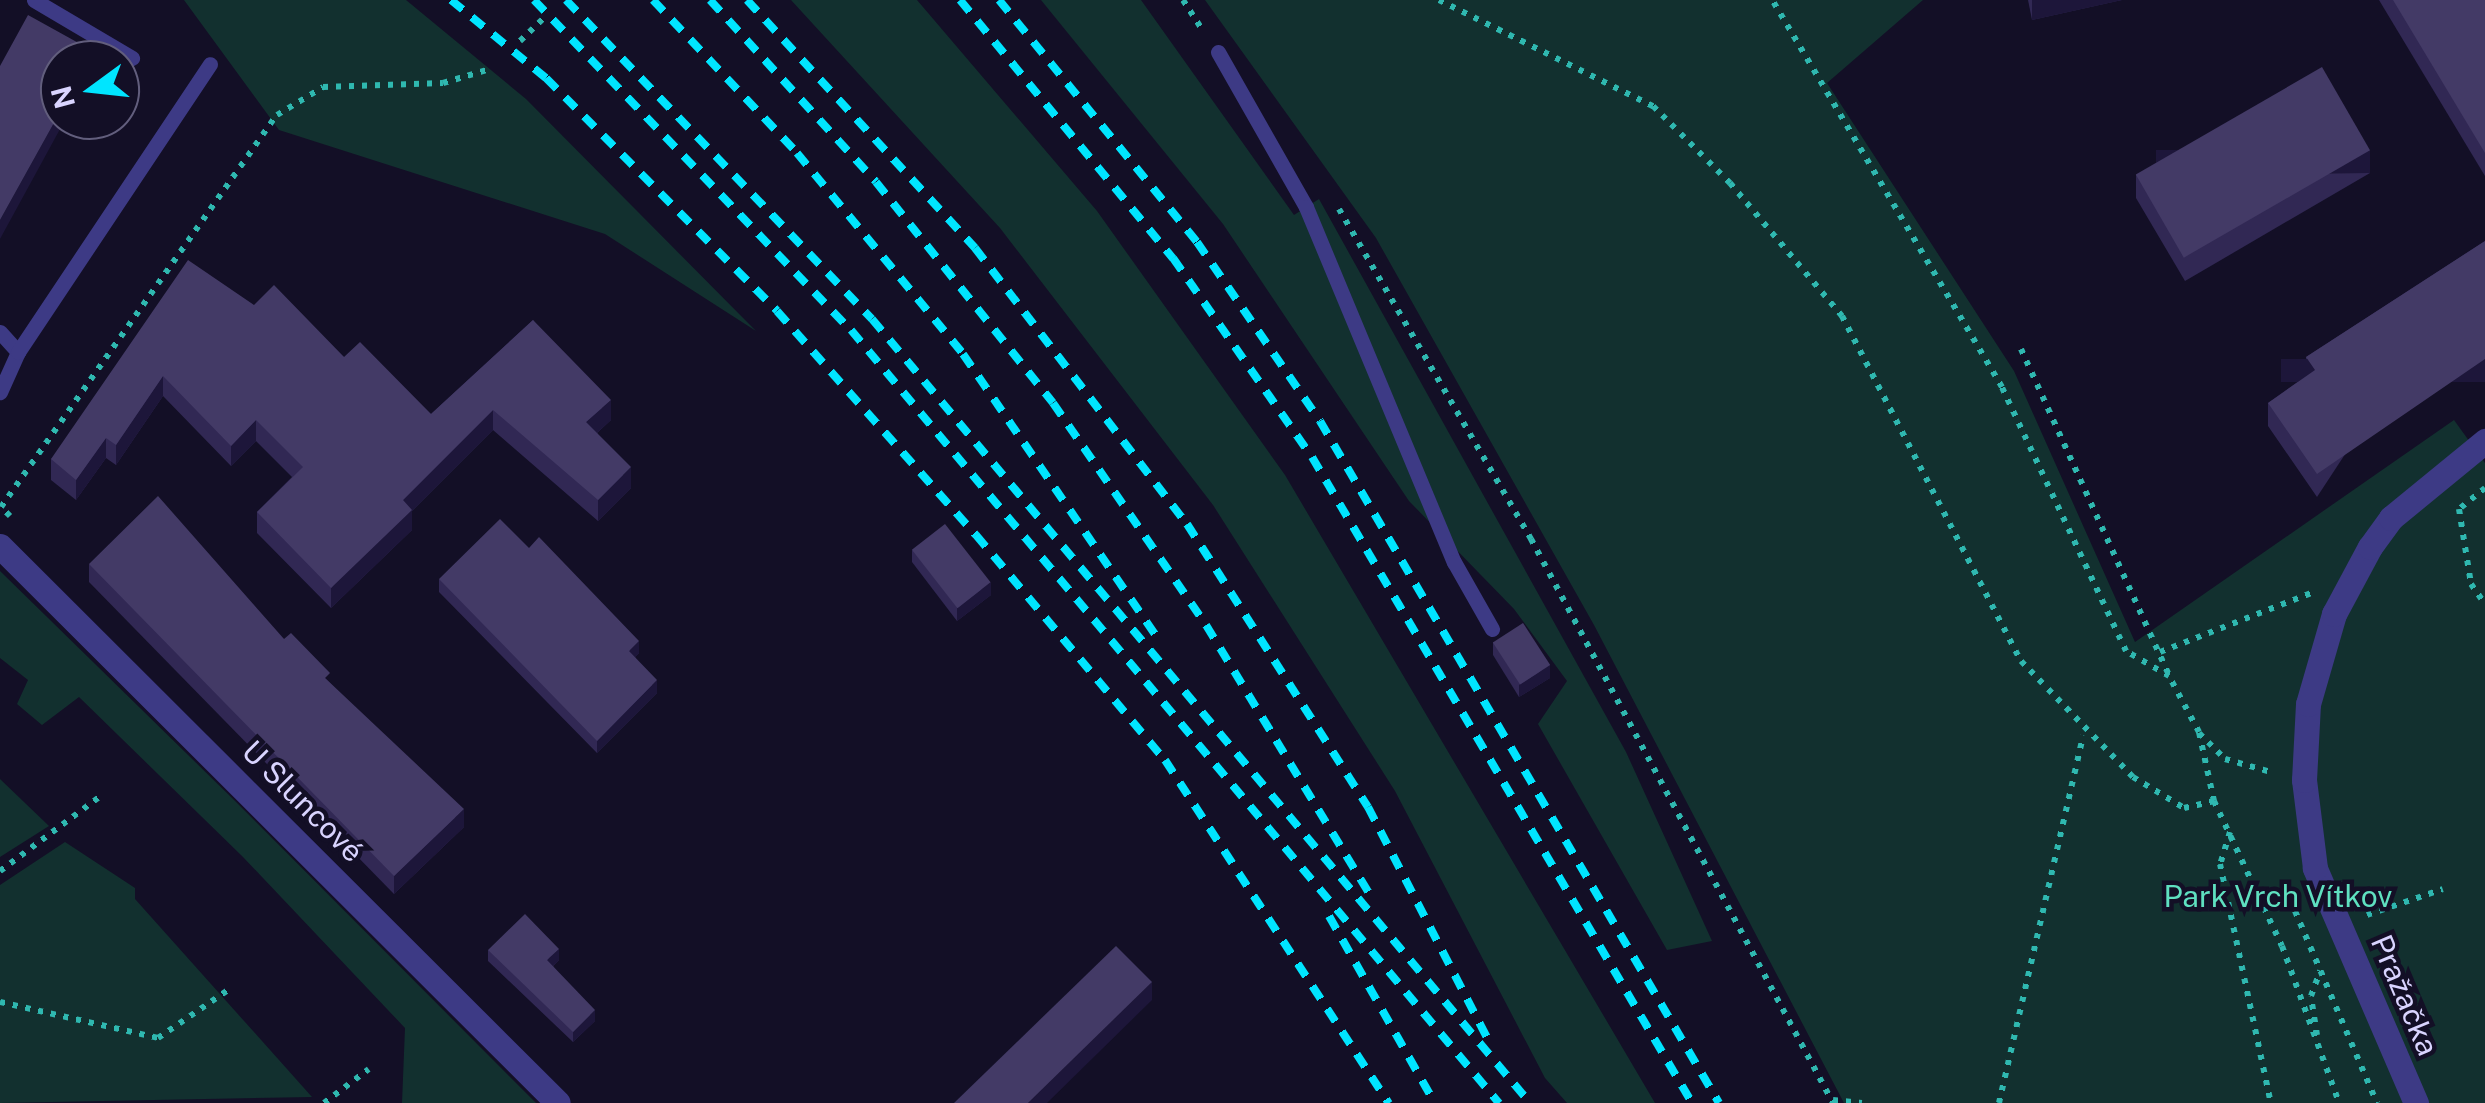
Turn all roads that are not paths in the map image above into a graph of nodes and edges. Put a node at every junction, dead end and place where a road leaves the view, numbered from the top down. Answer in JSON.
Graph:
{"nodes":[{"id":1,"x":34,"y":0,"type":"edge"},
{"id":2,"x":102,"y":40,"type":"edge"},
{"id":3,"x":1218,"y":52,"type":"road end"},
{"id":4,"x":210,"y":64,"type":"dead end"},
{"id":5,"x":0,"y":332,"type":"edge"},
{"id":6,"x":18,"y":352,"type":"junction"},
{"id":7,"x":0,"y":392,"type":"edge"},
{"id":8,"x":2485,"y":441,"type":"edge"},
{"id":9,"x":0,"y":546,"type":"edge"},
{"id":10,"x":1492,"y":629,"type":"dead end"},
{"id":11,"x":558,"y":1103,"type":"edge"},
{"id":12,"x":2416,"y":1103,"type":"edge"}],
"edges":[{"from":1,"to":2,"type":"lane"},
{"from":3,"to":10,"type":"lane"},
{"from":4,"to":6,"type":"lane"},
{"from":5,"to":6,"type":"lane"},
{"from":6,"to":7,"type":"lane"},
{"from":8,"to":12,"type":"street","name":"Pražačka"},
{"from":9,"to":11,"type":"street","name":"U Sluncové"}]}
